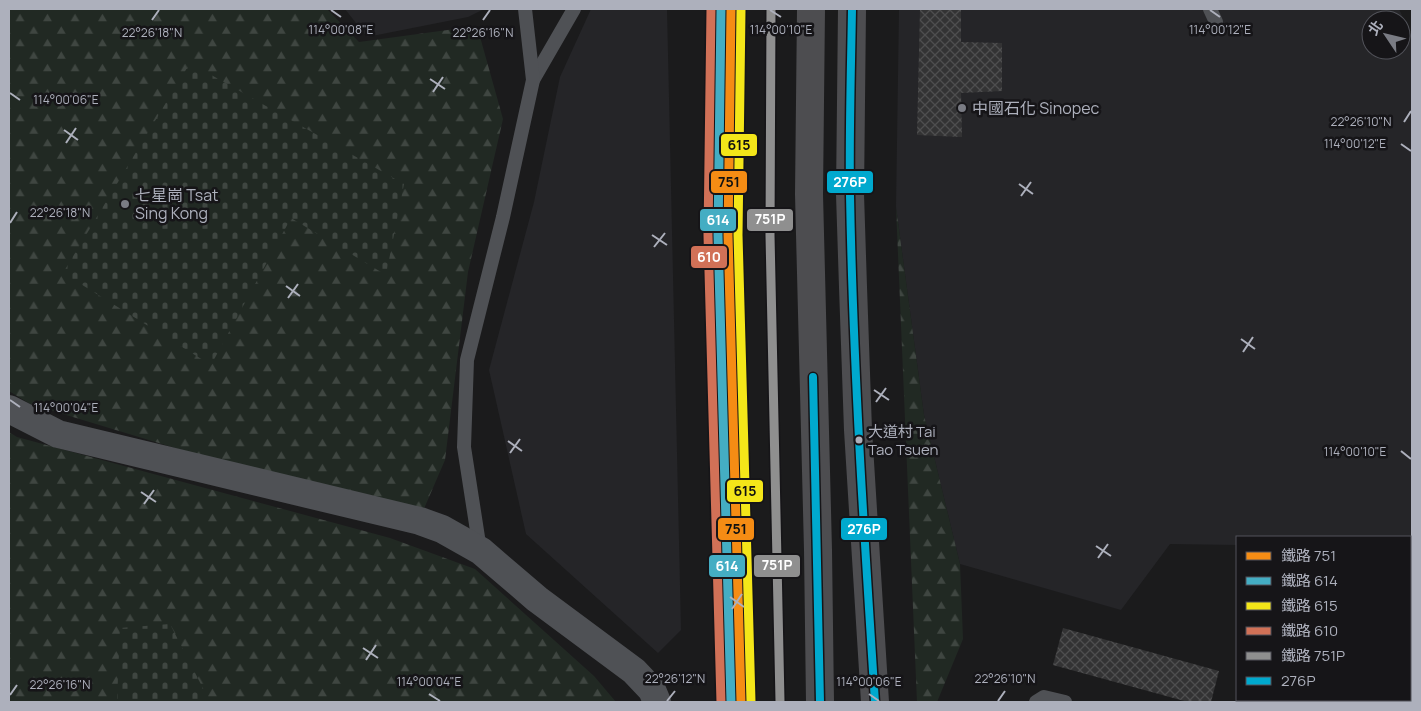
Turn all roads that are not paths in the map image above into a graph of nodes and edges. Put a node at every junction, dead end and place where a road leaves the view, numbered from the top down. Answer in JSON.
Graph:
{"nodes":[{"id":1,"x":525,"y":9,"type":"edge"},
{"id":2,"x":574,"y":9,"type":"edge"},
{"id":3,"x":810,"y":9,"type":"edge"},
{"id":4,"x":852,"y":9,"type":"edge"},
{"id":5,"x":1210,"y":9,"type":"edge"},
{"id":6,"x":1216,"y":22,"type":"dead end"},
{"id":7,"x":533,"y":80,"type":"junction"},
{"id":8,"x":9,"y":409,"type":"edge"},
{"id":9,"x":480,"y":551,"type":"junction"},
{"id":10,"x":657,"y":702,"type":"edge"},
{"id":11,"x":820,"y":702,"type":"edge"},
{"id":12,"x":875,"y":702,"type":"edge"},
{"id":13,"x":1036,"y":702,"type":"edge"},
{"id":14,"x":1065,"y":702,"type":"edge"}],
"edges":[{"from":1,"to":7,"type":"lane"},
{"from":2,"to":7,"type":"lane"},
{"from":3,"to":11,"type":"main road"},
{"from":4,"to":12,"type":"main road"},
{"from":5,"to":6,"type":"lane"},
{"from":7,"to":9,"type":"lane"},
{"from":8,"to":9,"type":"street"},
{"from":9,"to":10,"type":"street"},
{"from":13,"to":14,"type":"lane"}]}
